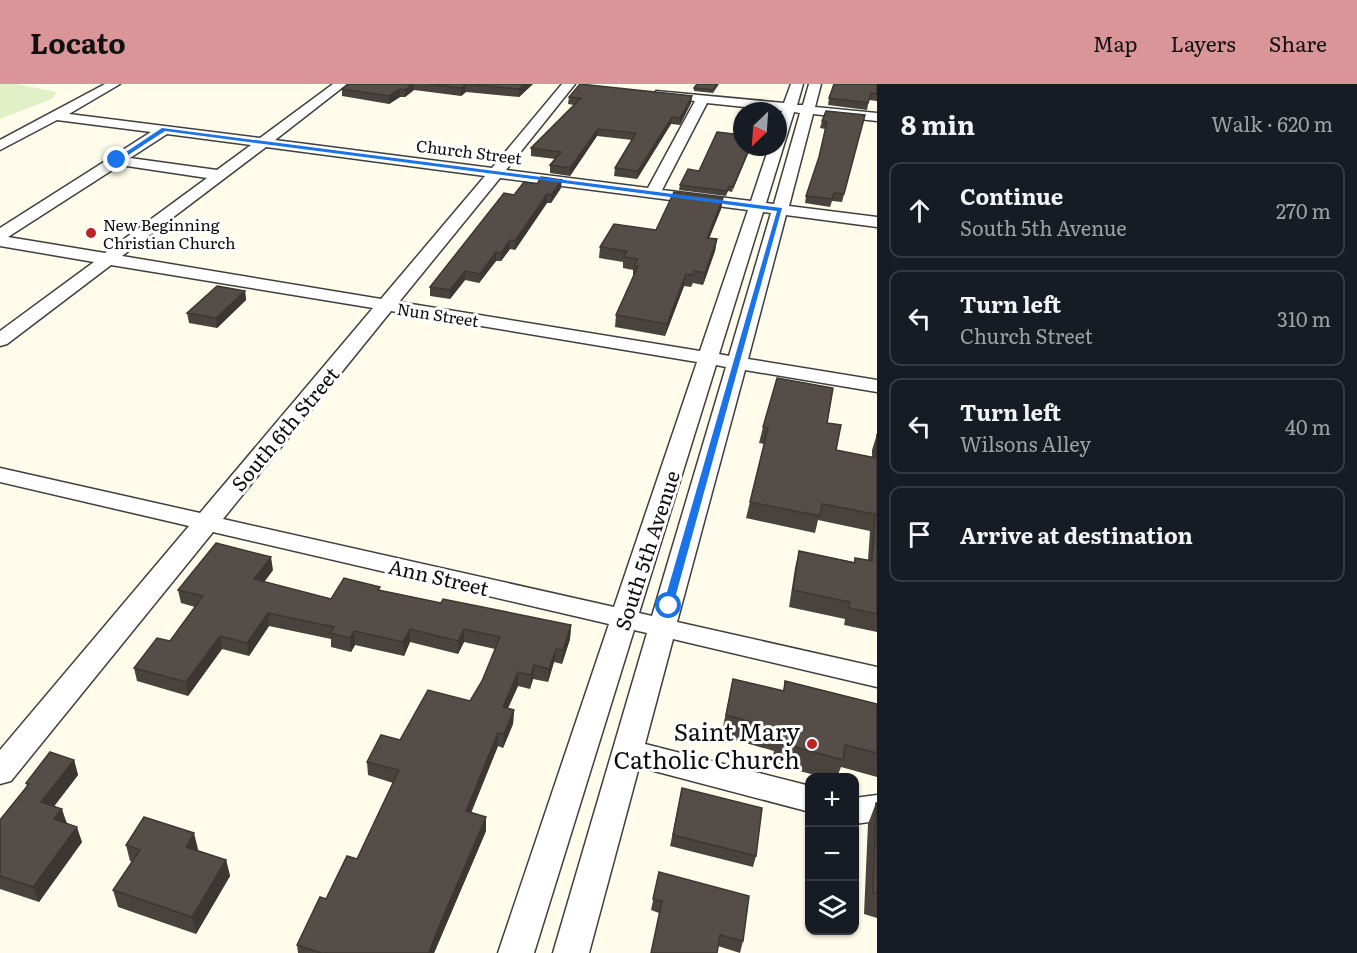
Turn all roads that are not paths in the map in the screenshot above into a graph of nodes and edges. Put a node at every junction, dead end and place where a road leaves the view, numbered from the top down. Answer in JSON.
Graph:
{"nodes":[{"id":1,"x":114,"y":84,"type":"edge"},
{"id":2,"x":341,"y":84,"type":"edge"},
{"id":3,"x":571,"y":84,"type":"edge"},
{"id":4,"x":797,"y":84,"type":"edge"},
{"id":5,"x":815,"y":84,"type":"edge"},
{"id":6,"x":647,"y":92,"type":"edge"},
{"id":7,"x":703,"y":98,"type":"junction"},
{"id":8,"x":728,"y":101,"type":"junction"},
{"id":9,"x":733,"y":102,"type":"edge"},
{"id":10,"x":733,"y":113,"type":"edge"},
{"id":11,"x":790,"y":113,"type":"edge"},
{"id":12,"x":56,"y":116,"type":"junction"},
{"id":13,"x":877,"y":117,"type":"edge"},
{"id":14,"x":164,"y":130,"type":"junction"},
{"id":15,"x":263,"y":142,"type":"junction"},
{"id":16,"x":0,"y":146,"type":"edge"},
{"id":17,"x":776,"y":156,"type":"edge"},
{"id":18,"x":117,"y":160,"type":"junction"},
{"id":19,"x":495,"y":173,"type":"junction"},
{"id":20,"x":219,"y":176,"type":"junction"},
{"id":21,"x":653,"y":193,"type":"junction"},
{"id":22,"x":769,"y":208,"type":"junction"},
{"id":23,"x":877,"y":222,"type":"edge"},
{"id":24,"x":0,"y":235,"type":"edge"},
{"id":25,"x":0,"y":241,"type":"edge"},
{"id":26,"x":108,"y":259,"type":"junction"},
{"id":27,"x":386,"y":305,"type":"junction"},
{"id":28,"x":0,"y":340,"type":"edge"},
{"id":29,"x":708,"y":358,"type":"junction"},
{"id":30,"x":737,"y":363,"type":"junction"},
{"id":31,"x":877,"y":386,"type":"edge"},
{"id":32,"x":0,"y":475,"type":"edge"},
{"id":33,"x":206,"y":522,"type":"junction"},
{"id":34,"x":624,"y":618,"type":"junction"},
{"id":35,"x":663,"y":627,"type":"junction"},
{"id":36,"x":877,"y":677,"type":"edge"},
{"id":37,"x":628,"y":752,"type":"junction"},
{"id":38,"x":0,"y":772,"type":"edge"},
{"id":39,"x":805,"y":798,"type":"edge"},
{"id":40,"x":877,"y":808,"type":"edge"},
{"id":41,"x":859,"y":810,"type":"edge"},
{"id":42,"x":516,"y":953,"type":"edge"},
{"id":43,"x":571,"y":953,"type":"edge"}],
"edges":[{"from":1,"to":12,"type":"street"},
{"from":2,"to":15,"type":"street"},
{"from":3,"to":19,"type":"street","name":"South 6th Street"},
{"from":4,"to":11,"type":"street","name":"South 5th Avenue"},
{"from":5,"to":11,"type":"street","name":"South 5th Avenue"},
{"from":6,"to":7,"type":"street"},
{"from":7,"to":8,"type":"street"},
{"from":7,"to":21,"type":"street"},
{"from":8,"to":9,"type":"street"},
{"from":8,"to":10,"type":"street"},
{"from":11,"to":13,"type":"street"},
{"from":11,"to":22,"type":"street","name":"South 5th Avenue"},
{"from":12,"to":14,"type":"street","name":"Church Street"},
{"from":12,"to":16,"type":"street"},
{"from":14,"to":15,"type":"street","name":"Church Street"},
{"from":14,"to":18,"type":"street"},
{"from":15,"to":19,"type":"street","name":"Church Street"},
{"from":15,"to":20,"type":"street"},
{"from":17,"to":22,"type":"street","name":"South 5th Avenue"},
{"from":18,"to":20,"type":"street"},
{"from":18,"to":24,"type":"street"},
{"from":19,"to":21,"type":"street","name":"Church Street"},
{"from":19,"to":27,"type":"street","name":"South 6th Street"},
{"from":20,"to":26,"type":"street"},
{"from":21,"to":22,"type":"street","name":"Church Street"},
{"from":22,"to":23,"type":"street","name":"Church Street"},
{"from":22,"to":29,"type":"street","name":"South 5th Avenue"},
{"from":22,"to":30,"type":"street","name":"South 5th Avenue"},
{"from":25,"to":26,"type":"street","name":"Nun Street"},
{"from":26,"to":27,"type":"street","name":"Nun Street"},
{"from":26,"to":28,"type":"street"},
{"from":27,"to":29,"type":"street","name":"Nun Street"},
{"from":27,"to":33,"type":"street","name":"South 6th Street"},
{"from":29,"to":30,"type":"street","name":"Nun Street"},
{"from":29,"to":34,"type":"street","name":"South 5th Avenue"},
{"from":30,"to":31,"type":"street","name":"Nun Street"},
{"from":30,"to":35,"type":"street","name":"South 5th Avenue"},
{"from":32,"to":33,"type":"street","name":"Ann Street"},
{"from":33,"to":34,"type":"street","name":"Ann Street"},
{"from":33,"to":38,"type":"street","name":"South 6th Street"},
{"from":34,"to":35,"type":"street","name":"Ann Street"},
{"from":34,"to":42,"type":"street","name":"South 5th Avenue"},
{"from":35,"to":36,"type":"street","name":"Ann Street"},
{"from":35,"to":37,"type":"street","name":"South 5th Avenue"},
{"from":37,"to":39,"type":"street"},
{"from":37,"to":43,"type":"street","name":"South 5th Avenue"},
{"from":40,"to":41,"type":"street"}]}
